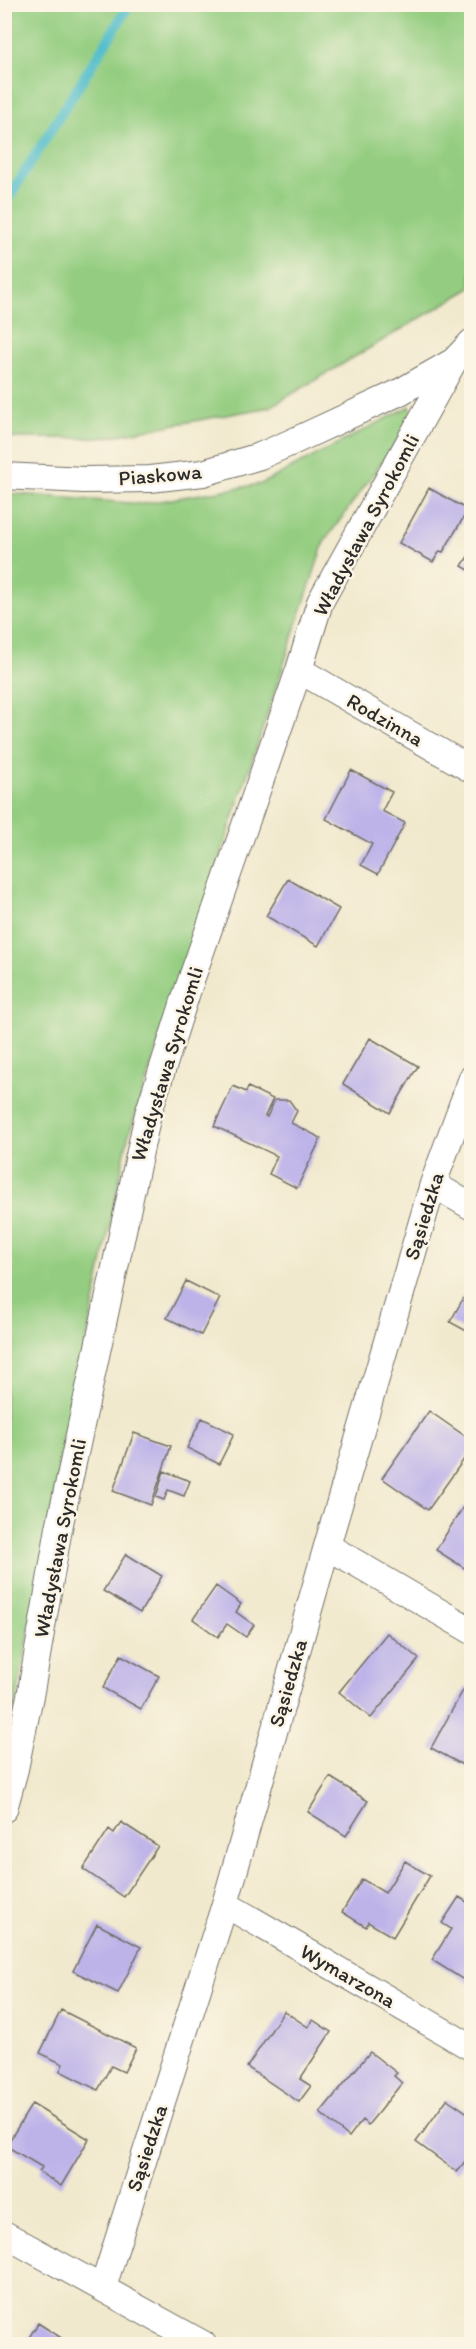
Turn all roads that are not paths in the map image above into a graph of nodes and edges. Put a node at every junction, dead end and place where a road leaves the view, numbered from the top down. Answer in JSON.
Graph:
{"nodes":[{"id":1,"x":471,"y":342,"type":"edge"},
{"id":2,"x":454,"y":361,"type":"junction"},
{"id":3,"x":309,"y":434,"type":"joint"},
{"id":4,"x":4,"y":476,"type":"edge"},
{"id":5,"x":299,"y":670,"type":"junction"},
{"id":6,"x":471,"y":770,"type":"edge"},
{"id":7,"x":471,"y":1078,"type":"edge"},
{"id":8,"x":433,"y":1184,"type":"junction"},
{"id":9,"x":471,"y":1207,"type":"edge"},
{"id":10,"x":327,"y":1546,"type":"junction"},
{"id":11,"x":471,"y":1631,"type":"edge"},
{"id":12,"x":4,"y":1809,"type":"edge"},
{"id":13,"x":225,"y":1904,"type":"junction"},
{"id":14,"x":471,"y":2049,"type":"edge"},
{"id":15,"x":4,"y":2234,"type":"edge"},
{"id":16,"x":103,"y":2287,"type":"junction"},
{"id":17,"x":203,"y":2344,"type":"edge"}],
"edges":[{"from":1,"to":2,"type":"street","name":"Władysława Syrokomli"},
{"from":2,"to":3,"type":"street","name":"Władysława Syrokomli"},
{"from":2,"to":5,"type":"street","name":"Władysława Syrokomli"},
{"from":3,"to":4,"type":"street","name":"Piaskowa"},
{"from":5,"to":6,"type":"street","name":"Rodzinna"},
{"from":5,"to":12,"type":"street","name":"Władysława Syrokomli"},
{"from":7,"to":8,"type":"street","name":"Sąsiedzka"},
{"from":8,"to":9,"type":"street"},
{"from":8,"to":10,"type":"street","name":"Sąsiedzka"},
{"from":10,"to":11,"type":"street"},
{"from":10,"to":13,"type":"street","name":"Sąsiedzka"},
{"from":13,"to":14,"type":"street","name":"Wymarzona"},
{"from":13,"to":16,"type":"street","name":"Sąsiedzka"},
{"from":15,"to":16,"type":"street"},
{"from":16,"to":17,"type":"street"}]}
